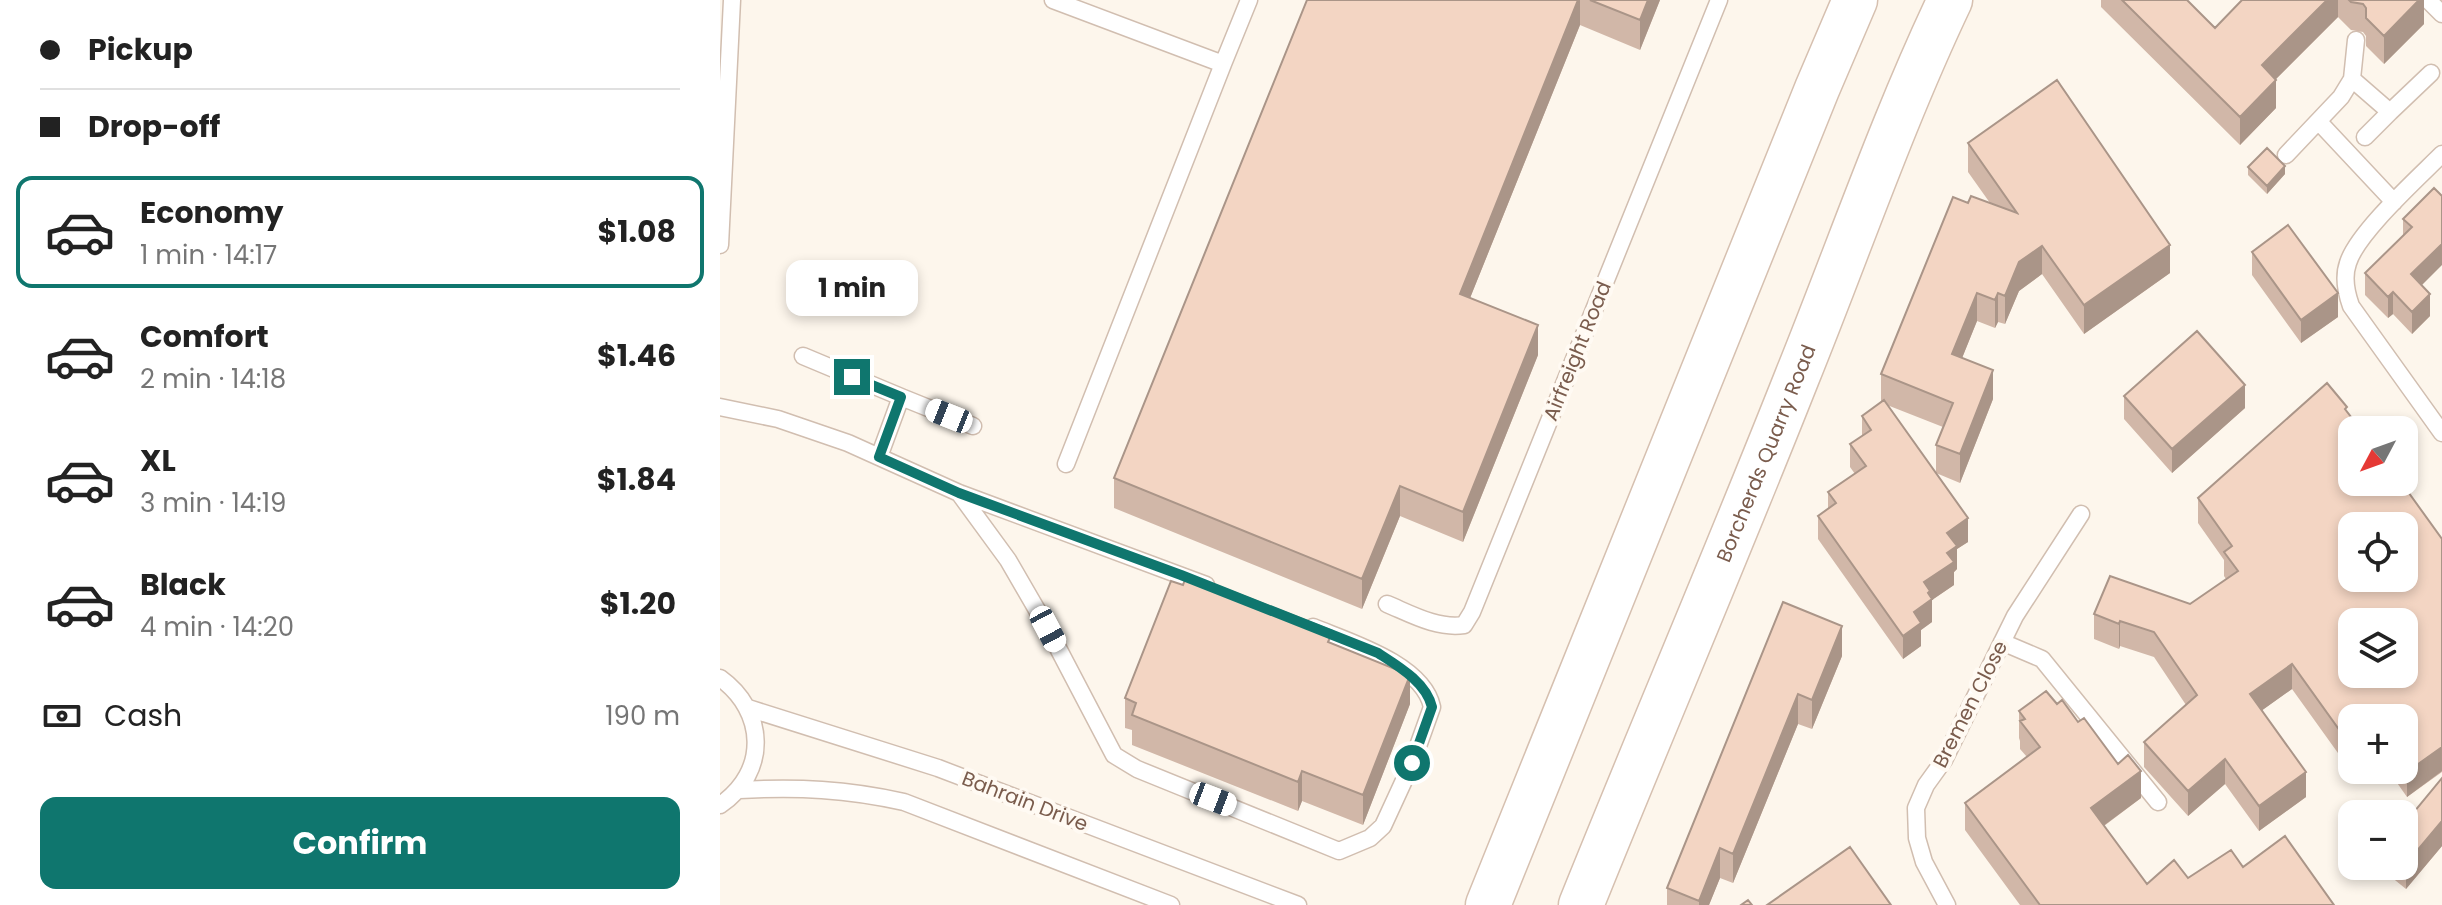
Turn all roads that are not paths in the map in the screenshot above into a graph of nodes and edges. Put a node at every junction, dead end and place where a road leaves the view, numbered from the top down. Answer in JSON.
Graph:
{"nodes":[{"id":1,"x":732,"y":0,"type":"edge"},
{"id":2,"x":1053,"y":0,"type":"edge"},
{"id":3,"x":1249,"y":0,"type":"edge"},
{"id":4,"x":1719,"y":0,"type":"edge"},
{"id":5,"x":1855,"y":0,"type":"edge"},
{"id":6,"x":1950,"y":0,"type":"edge"},
{"id":7,"x":2428,"y":0,"type":"edge"},
{"id":8,"x":2442,"y":14,"type":"edge"},
{"id":9,"x":2356,"y":40,"type":"dead end"},
{"id":10,"x":1223,"y":64,"type":"junction"},
{"id":11,"x":2431,"y":73,"type":"dead end"},
{"id":12,"x":2352,"y":79,"type":"junction"},
{"id":13,"x":2390,"y":112,"type":"junction"},
{"id":14,"x":2319,"y":122,"type":"junction"},
{"id":15,"x":2365,"y":137,"type":"dead end"},
{"id":16,"x":2442,"y":154,"type":"edge"},
{"id":17,"x":2286,"y":155,"type":"dead end"},
{"id":18,"x":2394,"y":202,"type":"junction"},
{"id":19,"x":720,"y":245,"type":"edge"},
{"id":20,"x":803,"y":356,"type":"dead end"},
{"id":21,"x":901,"y":397,"type":"junction"},
{"id":22,"x":720,"y":407,"type":"edge"},
{"id":23,"x":973,"y":426,"type":"dead end"},
{"id":24,"x":2442,"y":433,"type":"edge"},
{"id":25,"x":879,"y":457,"type":"junction"},
{"id":26,"x":1066,"y":464,"type":"dead end"},
{"id":27,"x":959,"y":493,"type":"junction"},
{"id":28,"x":2081,"y":514,"type":"dead end"},
{"id":29,"x":1223,"y":592,"type":"edge"},
{"id":30,"x":1387,"y":604,"type":"dead end"},
{"id":31,"x":1293,"y":619,"type":"edge"},
{"id":32,"x":2002,"y":642,"type":"junction"},
{"id":33,"x":720,"y":678,"type":"edge"},
{"id":34,"x":748,"y":708,"type":"junction"},
{"id":35,"x":739,"y":790,"type":"junction"},
{"id":36,"x":2158,"y":802,"type":"dead end"},
{"id":37,"x":720,"y":805,"type":"edge"},
{"id":38,"x":1171,"y":905,"type":"edge"},
{"id":39,"x":1298,"y":905,"type":"edge"},
{"id":40,"x":1488,"y":905,"type":"edge"},
{"id":41,"x":1581,"y":905,"type":"edge"},
{"id":42,"x":1947,"y":905,"type":"edge"}],
"edges":[{"from":1,"to":19,"type":"lane"},
{"from":2,"to":10,"type":"lane"},
{"from":3,"to":10,"type":"lane"},
{"from":4,"to":30,"type":"lane","name":"Airfreight Road"},
{"from":5,"to":40,"type":"main road"},
{"from":6,"to":41,"type":"main road","name":"Borcherds Quarry Road"},
{"from":7,"to":8,"type":"lane"},
{"from":9,"to":12,"type":"lane"},
{"from":10,"to":26,"type":"lane"},
{"from":11,"to":13,"type":"lane"},
{"from":12,"to":13,"type":"lane"},
{"from":12,"to":14,"type":"lane"},
{"from":13,"to":15,"type":"lane"},
{"from":14,"to":17,"type":"lane"},
{"from":14,"to":18,"type":"lane"},
{"from":16,"to":18,"type":"lane"},
{"from":18,"to":24,"type":"lane"},
{"from":20,"to":21,"type":"lane"},
{"from":21,"to":23,"type":"lane"},
{"from":21,"to":25,"type":"lane"},
{"from":22,"to":25,"type":"lane"},
{"from":25,"to":27,"type":"lane"},
{"from":27,"to":29,"type":"lane"},
{"from":27,"to":31,"type":"lane"},
{"from":28,"to":32,"type":"lane","name":"Bremen Close"},
{"from":32,"to":36,"type":"lane"},
{"from":32,"to":42,"type":"lane","name":"Bremen Close"},
{"from":33,"to":34,"type":"lane"},
{"from":34,"to":35,"type":"lane"},
{"from":34,"to":39,"type":"lane","name":"Bahrain Drive"},
{"from":35,"to":37,"type":"lane"},
{"from":35,"to":38,"type":"lane"}]}
